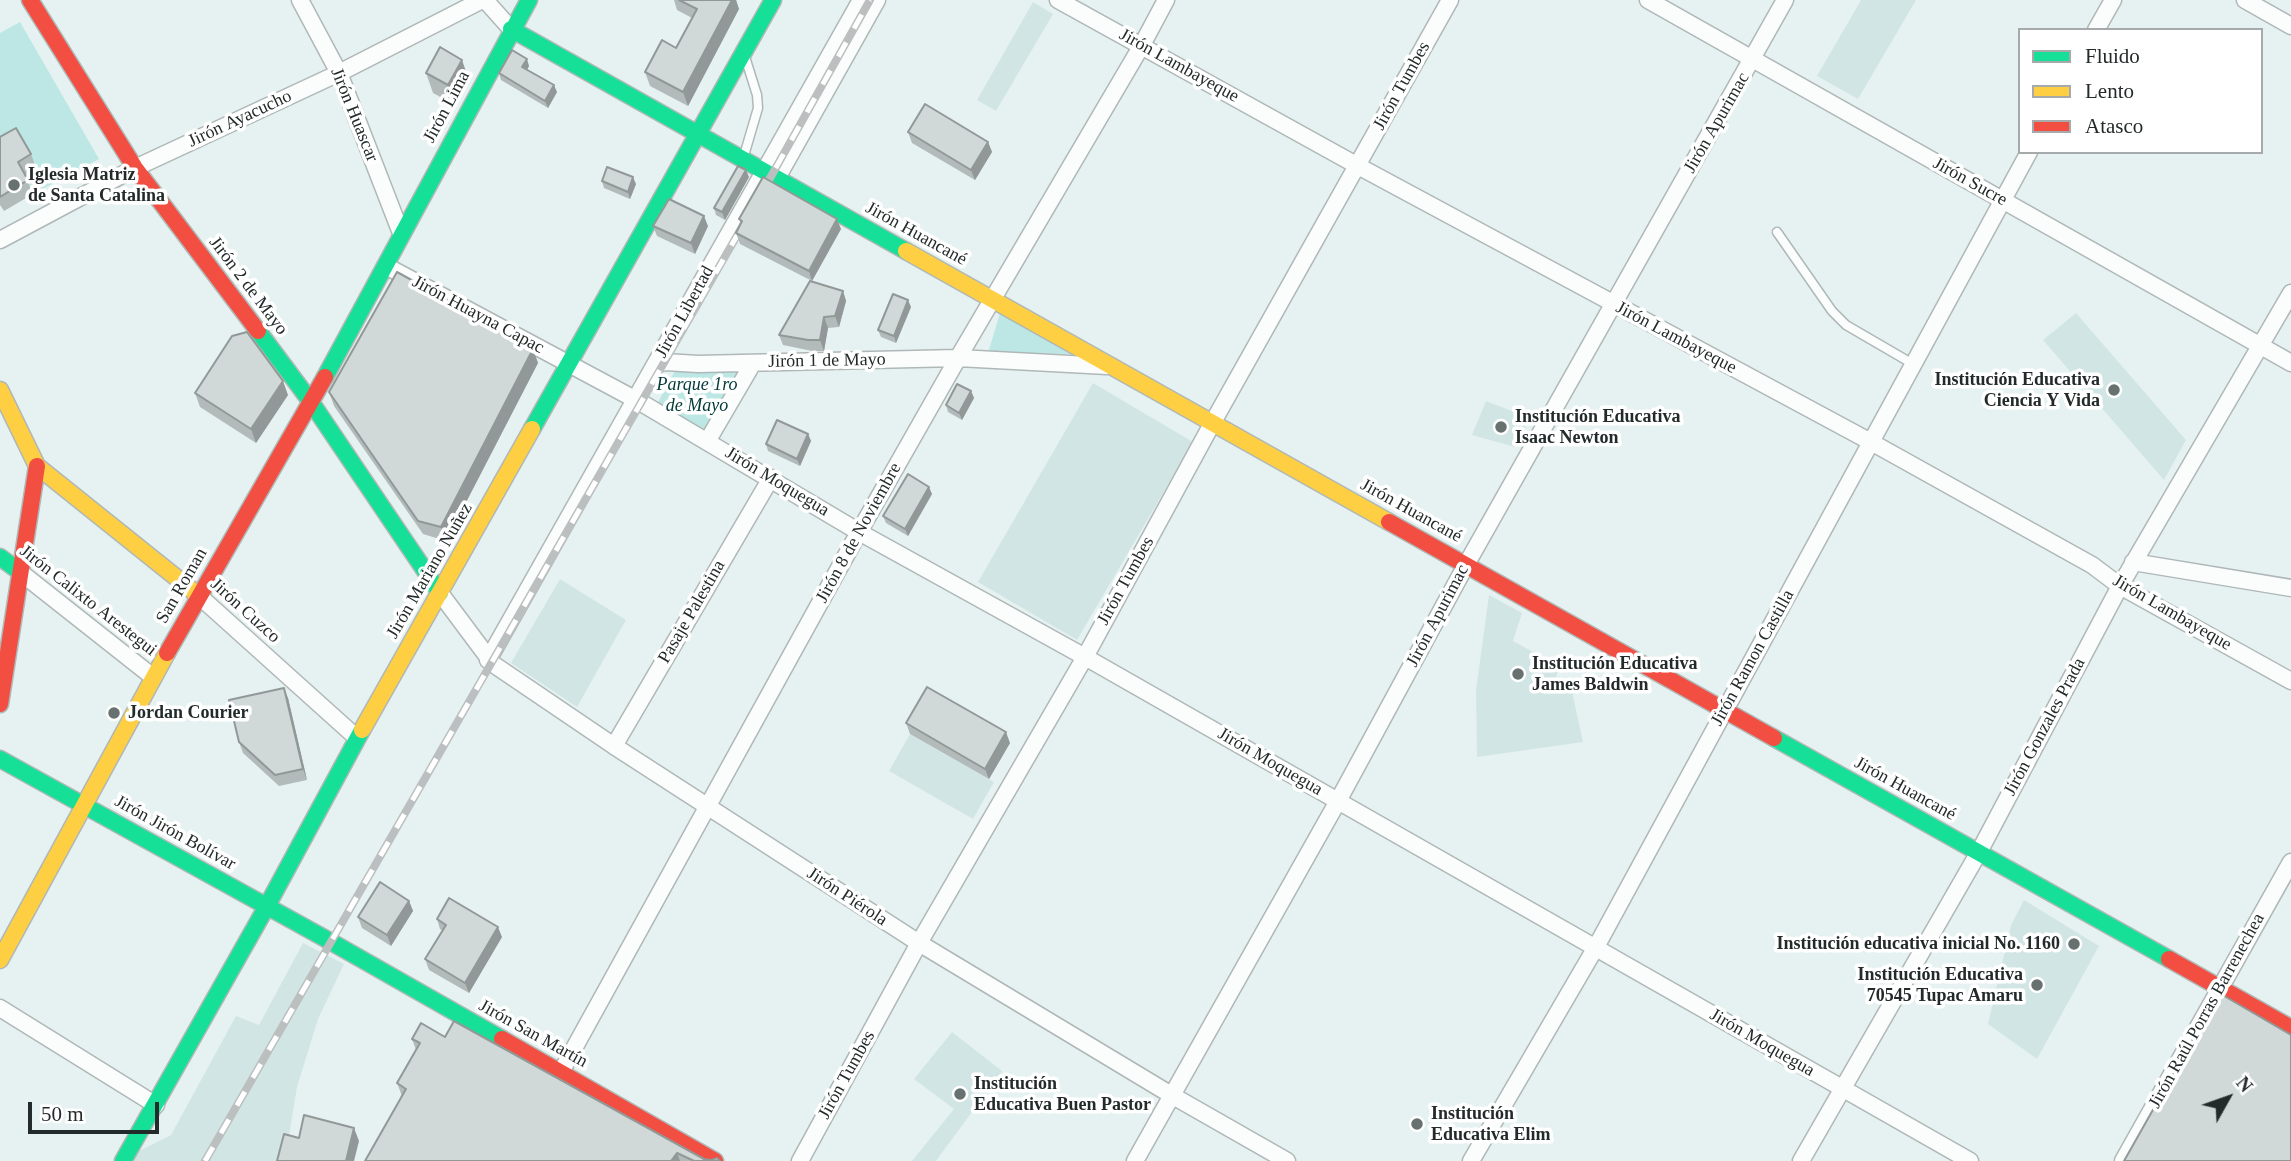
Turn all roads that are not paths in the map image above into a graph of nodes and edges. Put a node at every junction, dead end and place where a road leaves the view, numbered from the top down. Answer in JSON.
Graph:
{"nodes":[{"id":1,"x":30,"y":0,"type":"edge"},
{"id":2,"x":300,"y":0,"type":"edge"},
{"id":3,"x":484,"y":0,"type":"edge"},
{"id":4,"x":529,"y":0,"type":"edge"},
{"id":5,"x":773,"y":0,"type":"edge"},
{"id":6,"x":861,"y":0,"type":"edge"},
{"id":7,"x":877,"y":0,"type":"edge"},
{"id":8,"x":1058,"y":0,"type":"edge"},
{"id":9,"x":1166,"y":0,"type":"edge"},
{"id":10,"x":1450,"y":0,"type":"edge"},
{"id":11,"x":1648,"y":0,"type":"edge"},
{"id":12,"x":1785,"y":0,"type":"edge"},
{"id":13,"x":2113,"y":0,"type":"edge"},
{"id":14,"x":2245,"y":0,"type":"edge"},
{"id":15,"x":2291,"y":26,"type":"edge"},
{"id":16,"x":2097,"y":28,"type":"edge"},
{"id":17,"x":511,"y":29,"type":"junction"},
{"id":18,"x":1142,"y":45,"type":"junction"},
{"id":19,"x":744,"y":52,"type":"junction"},
{"id":20,"x":1753,"y":59,"type":"junction"},
{"id":21,"x":339,"y":73,"type":"junction"},
{"id":22,"x":699,"y":134,"type":"junction"},
{"id":23,"x":2028,"y":154,"type":"edge"},
{"id":24,"x":743,"y":159,"type":"junction"},
{"id":25,"x":1358,"y":166,"type":"junction"},
{"id":26,"x":135,"y":168,"type":"junction"},
{"id":27,"x":771,"y":174,"type":"junction"},
{"id":28,"x":2003,"y":200,"type":"junction"},
{"id":29,"x":1777,"y":232,"type":"dead end"},
{"id":30,"x":401,"y":233,"type":"junction"},
{"id":31,"x":0,"y":240,"type":"edge"},
{"id":32,"x":386,"y":266,"type":"junction"},
{"id":33,"x":2291,"y":293,"type":"edge"},
{"id":34,"x":994,"y":299,"type":"junction"},
{"id":35,"x":1614,"y":305,"type":"junction"},
{"id":36,"x":2260,"y":346,"type":"junction"},
{"id":37,"x":958,"y":358,"type":"junction"},
{"id":38,"x":569,"y":363,"type":"junction"},
{"id":39,"x":753,"y":363,"type":"junction"},
{"id":40,"x":2291,"y":363,"type":"edge"},
{"id":41,"x":1913,"y":364,"type":"junction"},
{"id":42,"x":655,"y":365,"type":"junction"},
{"id":43,"x":1113,"y":366,"type":"junction"},
{"id":44,"x":0,"y":390,"type":"edge"},
{"id":45,"x":634,"y":399,"type":"junction"},
{"id":46,"x":311,"y":402,"type":"junction"},
{"id":47,"x":1213,"y":422,"type":"junction"},
{"id":48,"x":708,"y":440,"type":"junction"},
{"id":49,"x":1871,"y":442,"type":"junction"},
{"id":50,"x":37,"y":466,"type":"junction"},
{"id":51,"x":771,"y":478,"type":"junction"},
{"id":52,"x":859,"y":532,"type":"junction"},
{"id":53,"x":0,"y":557,"type":"edge"},
{"id":54,"x":2133,"y":562,"type":"junction"},
{"id":55,"x":1466,"y":565,"type":"junction"},
{"id":56,"x":20,"y":572,"type":"junction"},
{"id":57,"x":2120,"y":586,"type":"junction"},
{"id":58,"x":2291,"y":588,"type":"edge"},
{"id":59,"x":440,"y":593,"type":"junction"},
{"id":60,"x":198,"y":595,"type":"junction"},
{"id":61,"x":1085,"y":657,"type":"junction"},
{"id":62,"x":488,"y":660,"type":"junction"},
{"id":63,"x":153,"y":677,"type":"junction"},
{"id":64,"x":2291,"y":681,"type":"edge"},
{"id":65,"x":0,"y":705,"type":"edge"},
{"id":66,"x":1725,"y":710,"type":"junction"},
{"id":67,"x":357,"y":738,"type":"junction"},
{"id":68,"x":614,"y":746,"type":"junction"},
{"id":69,"x":0,"y":759,"type":"edge"},
{"id":70,"x":1338,"y":801,"type":"junction"},
{"id":71,"x":85,"y":805,"type":"junction"},
{"id":72,"x":707,"y":807,"type":"junction"},
{"id":73,"x":1979,"y":852,"type":"junction"},
{"id":74,"x":2291,"y":862,"type":"edge"},
{"id":75,"x":267,"y":906,"type":"junction"},
{"id":76,"x":331,"y":941,"type":"joint"},
{"id":77,"x":919,"y":943,"type":"junction"},
{"id":78,"x":1596,"y":947,"type":"junction"},
{"id":79,"x":0,"y":960,"type":"edge"},
{"id":80,"x":2221,"y":987,"type":"junction"},
{"id":81,"x":0,"y":1007,"type":"edge"},
{"id":82,"x":2291,"y":1028,"type":"edge"},
{"id":83,"x":561,"y":1072,"type":"junction"},
{"id":84,"x":1843,"y":1088,"type":"junction"},
{"id":85,"x":1173,"y":1096,"type":"junction"},
{"id":86,"x":156,"y":1105,"type":"junction"},
{"id":87,"x":123,"y":1161,"type":"edge"},
{"id":88,"x":715,"y":1161,"type":"edge"},
{"id":89,"x":800,"y":1161,"type":"edge"},
{"id":90,"x":1135,"y":1161,"type":"edge"},
{"id":91,"x":1287,"y":1161,"type":"edge"},
{"id":92,"x":1471,"y":1161,"type":"edge"},
{"id":93,"x":1801,"y":1161,"type":"edge"},
{"id":94,"x":1970,"y":1161,"type":"edge"},
{"id":95,"x":2123,"y":1161,"type":"edge"}],
"edges":[{"from":1,"to":26,"type":"street","name":"Jirón 2 de Mayo"},
{"from":2,"to":21,"type":"street","name":"Jirón Huascar"},
{"from":3,"to":17,"type":"street"},
{"from":3,"to":21,"type":"street","name":"Jirón Ayacucho"},
{"from":4,"to":17,"type":"street","name":"Jirón Lima"},
{"from":5,"to":19,"type":"street","name":"Jirón Mariano Nuñez"},
{"from":6,"to":27,"type":"street","name":"Jirón Libertad"},
{"from":7,"to":27,"type":"street"},
{"from":8,"to":18,"type":"street","name":"Jirón Lambayeque"},
{"from":9,"to":18,"type":"street","name":"Jirón 8 de Noviembre"},
{"from":10,"to":25,"type":"street","name":"Jirón Tumbes"},
{"from":11,"to":20,"type":"street","name":"Jirón Sucre"},
{"from":12,"to":20,"type":"street","name":"Jirón Apurimac"},
{"from":13,"to":16,"type":"street"},
{"from":14,"to":15,"type":"street"},
{"from":17,"to":22,"type":"street","name":"Jirón Huancané"},
{"from":17,"to":30,"type":"street","name":"Jirón Lima"},
{"from":18,"to":25,"type":"street","name":"Jirón Lambayeque"},
{"from":18,"to":34,"type":"street","name":"Jirón 8 de Noviembre"},
{"from":19,"to":22,"type":"street","name":"Jirón Mariano Nuñez"},
{"from":19,"to":24,"type":"lane"},
{"from":20,"to":28,"type":"street","name":"Jirón Sucre"},
{"from":20,"to":35,"type":"street","name":"Jirón Apurimac"},
{"from":21,"to":26,"type":"street","name":"Jirón Ayacucho"},
{"from":21,"to":30,"type":"street","name":"Jirón Huascar"},
{"from":22,"to":24,"type":"street","name":"Jirón Huancané"},
{"from":22,"to":38,"type":"street","name":"Jirón Mariano Nuñez"},
{"from":23,"to":28,"type":"street","name":"Jirón Ramon Castilla"},
{"from":24,"to":27,"type":"street","name":"Jirón Huancané"},
{"from":25,"to":35,"type":"street","name":"Jirón Lambayeque"},
{"from":25,"to":47,"type":"street","name":"Jirón Tumbes"},
{"from":26,"to":31,"type":"street","name":"Jirón Ayacucho"},
{"from":26,"to":46,"type":"street","name":"Jirón 2 de Mayo"},
{"from":27,"to":34,"type":"street","name":"Jirón Huancané"},
{"from":27,"to":42,"type":"street","name":"Jirón Libertad"},
{"from":28,"to":36,"type":"street","name":"Jirón Sucre"},
{"from":28,"to":41,"type":"street","name":"Jirón Ramon Castilla"},
{"from":29,"to":41,"type":"lane"},
{"from":30,"to":32,"type":"street","name":"San Roman"},
{"from":32,"to":38,"type":"street","name":"Jirón Huayna Capac"},
{"from":32,"to":46,"type":"street","name":"San Roman"},
{"from":33,"to":36,"type":"street","name":"Jirón Gonzales Prada"},
{"from":34,"to":37,"type":"street","name":"Jirón 8 de Noviembre"},
{"from":34,"to":43,"type":"street","name":"Jirón Huancané"},
{"from":35,"to":49,"type":"street","name":"Jirón Lambayeque"},
{"from":35,"to":55,"type":"street","name":"Jirón Apurimac"},
{"from":36,"to":40,"type":"street","name":"Jirón Sucre"},
{"from":36,"to":54,"type":"street","name":"Jirón Gonzales Prada"},
{"from":37,"to":39,"type":"street","name":"Jirón 1 de Mayo"},
{"from":37,"to":43,"type":"street","name":"Jirón 1 de Mayo"},
{"from":37,"to":52,"type":"street","name":"Jirón 8 de Noviembre"},
{"from":38,"to":45,"type":"street","name":"Jirón Moquegua"},
{"from":38,"to":59,"type":"street","name":"Jirón Mariano Nuñez"},
{"from":39,"to":42,"type":"street","name":"Jirón 1 de Mayo"},
{"from":39,"to":48,"type":"street"},
{"from":41,"to":49,"type":"street","name":"Jirón Ramon Castilla"},
{"from":42,"to":45,"type":"street","name":"Jirón Libertad"},
{"from":43,"to":47,"type":"street","name":"Jirón Huancané"},
{"from":44,"to":50,"type":"street"},
{"from":45,"to":48,"type":"street","name":"Jirón Moquegua"},
{"from":45,"to":62,"type":"street","name":"Jirón Libertad"},
{"from":46,"to":59,"type":"street","name":"Jirón 2 de Mayo"},
{"from":46,"to":60,"type":"street","name":"San Roman"},
{"from":47,"to":55,"type":"street","name":"Jirón Huancané"},
{"from":47,"to":61,"type":"street","name":"Jirón Tumbes"},
{"from":48,"to":51,"type":"street","name":"Jirón Moquegua"},
{"from":49,"to":57,"type":"street","name":"Jirón Lambayeque"},
{"from":49,"to":66,"type":"street","name":"Jirón Ramon Castilla"},
{"from":50,"to":56,"type":"street"},
{"from":50,"to":60,"type":"street","name":"Jirón Cuzco"},
{"from":51,"to":52,"type":"street","name":"Jirón Moquegua"},
{"from":51,"to":68,"type":"street","name":"Pasaje Palestina"},
{"from":52,"to":61,"type":"street","name":"Jirón Moquegua"},
{"from":52,"to":72,"type":"street","name":"Jirón 8 de Noviembre"},
{"from":53,"to":56,"type":"street","name":"Jirón Calixto Arestegui"},
{"from":54,"to":57,"type":"street","name":"Jirón Gonzales Prada"},
{"from":54,"to":58,"type":"street"},
{"from":55,"to":66,"type":"street","name":"Jirón Huancané"},
{"from":55,"to":70,"type":"street","name":"Jirón Apurimac"},
{"from":56,"to":63,"type":"street","name":"Jirón Calixto Arestegui"},
{"from":56,"to":65,"type":"street"},
{"from":57,"to":64,"type":"street","name":"Jirón Lambayeque"},
{"from":57,"to":73,"type":"street","name":"Jirón Gonzales Prada"},
{"from":59,"to":62,"type":"street","name":"Jirón Piérola"},
{"from":59,"to":67,"type":"street","name":"Jirón Mariano Nuñez"},
{"from":60,"to":63,"type":"street","name":"San Roman"},
{"from":60,"to":67,"type":"street","name":"Jirón Cuzco"},
{"from":61,"to":70,"type":"street","name":"Jirón Moquegua"},
{"from":61,"to":77,"type":"street","name":"Jirón Tumbes"},
{"from":62,"to":68,"type":"street","name":"Jirón Piérola"},
{"from":63,"to":71,"type":"street","name":"San Roman"},
{"from":66,"to":73,"type":"street","name":"Jirón Huancané"},
{"from":66,"to":78,"type":"street","name":"Jirón Ramon Castilla"},
{"from":67,"to":75,"type":"street","name":"Jirón Mariano Nuñez"},
{"from":68,"to":72,"type":"street","name":"Jirón Piérola"},
{"from":69,"to":71,"type":"street","name":"Jirón Jirón Bolívar"},
{"from":70,"to":78,"type":"street","name":"Jirón Moquegua"},
{"from":70,"to":85,"type":"street","name":"Jirón Apurimac"},
{"from":71,"to":75,"type":"street","name":"Jirón Jirón Bolívar"},
{"from":71,"to":79,"type":"street","name":"San Roman"},
{"from":72,"to":77,"type":"street","name":"Jirón Piérola"},
{"from":72,"to":83,"type":"street","name":"Jirón 8 de Noviembre"},
{"from":73,"to":80,"type":"street","name":"Jirón Huancané"},
{"from":73,"to":84,"type":"street","name":"Jirón Gonzales Prada"},
{"from":74,"to":80,"type":"street","name":"Jirón Raúl Porras Barrenechea"},
{"from":75,"to":76,"type":"street","name":"Jirón Jirón Bolívar"},
{"from":75,"to":86,"type":"street","name":"Jirón Mariano Nuñez"},
{"from":76,"to":83,"type":"street","name":"Jirón San Martín"},
{"from":77,"to":85,"type":"street","name":"Jirón Piérola"},
{"from":77,"to":89,"type":"street","name":"Jirón Tumbes"},
{"from":78,"to":84,"type":"street","name":"Jirón Moquegua"},
{"from":78,"to":92,"type":"street","name":"Jirón Ramon Castilla"},
{"from":80,"to":82,"type":"street","name":"Jirón Huancané"},
{"from":80,"to":95,"type":"street","name":"Jirón Raúl Porras Barrenechea"},
{"from":81,"to":86,"type":"street"},
{"from":83,"to":88,"type":"street","name":"Jirón San Martín"},
{"from":84,"to":93,"type":"street","name":"Jirón Gonzales Prada"},
{"from":84,"to":94,"type":"street","name":"Jirón Moquegua"},
{"from":85,"to":90,"type":"street","name":"Jirón Apurimac"},
{"from":85,"to":91,"type":"street","name":"Jirón Piérola"},
{"from":86,"to":87,"type":"street","name":"Jirón Mariano Nuñez"}]}
